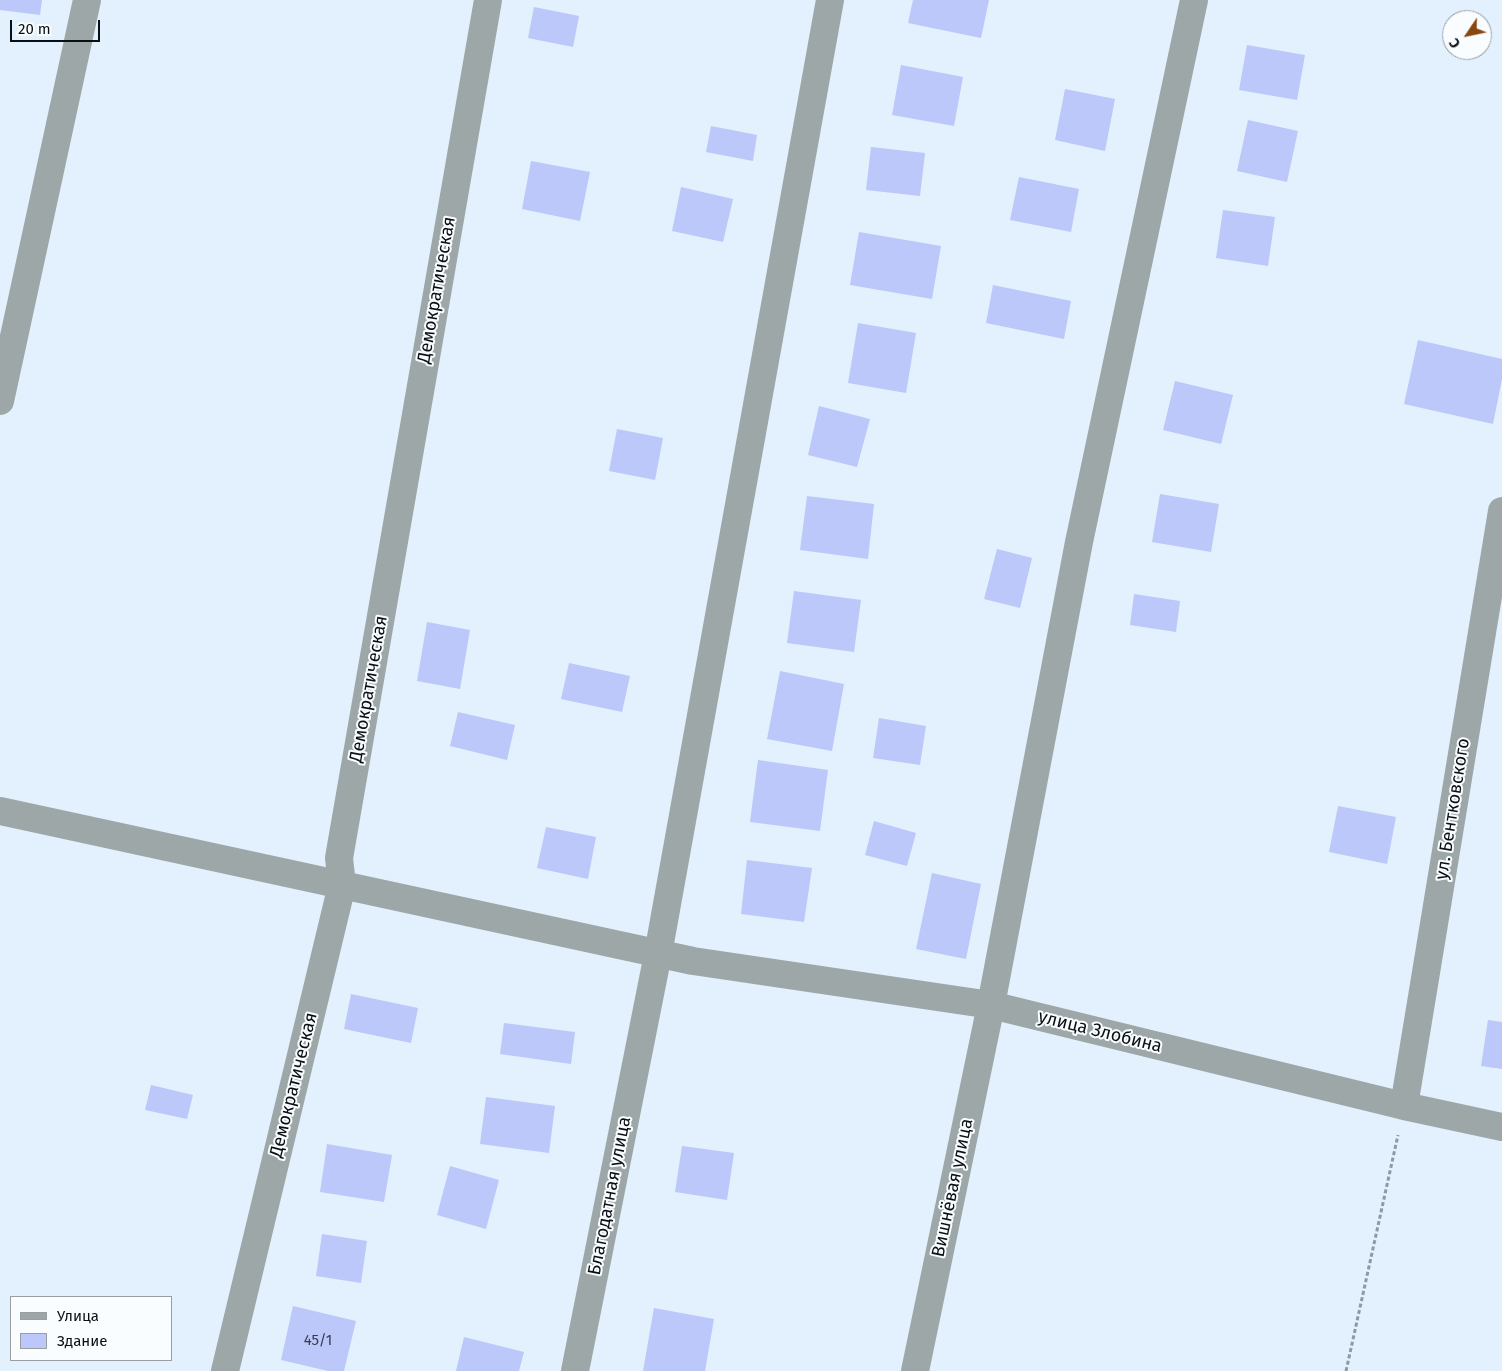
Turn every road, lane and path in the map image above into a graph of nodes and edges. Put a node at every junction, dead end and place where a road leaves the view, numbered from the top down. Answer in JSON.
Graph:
{"nodes":[{"id":1,"x":87,"y":0,"type":"edge"},
{"id":2,"x":488,"y":0,"type":"edge"},
{"id":3,"x":830,"y":0,"type":"edge"},
{"id":4,"x":1194,"y":0,"type":"edge"},
{"id":5,"x":0,"y":401,"type":"edge"},
{"id":6,"x":1502,"y":511,"type":"edge"},
{"id":7,"x":0,"y":811,"type":"edge"},
{"id":8,"x":342,"y":886,"type":"junction"},
{"id":9,"x":658,"y":954,"type":"junction"},
{"id":10,"x":991,"y":1005,"type":"junction"},
{"id":11,"x":1404,"y":1106,"type":"junction"},
{"id":12,"x":1502,"y":1127,"type":"edge"},
{"id":13,"x":225,"y":1371,"type":"edge"},
{"id":14,"x":575,"y":1371,"type":"edge"},
{"id":15,"x":915,"y":1371,"type":"edge"},
{"id":16,"x":1346,"y":1371,"type":"edge"}],
"edges":[{"from":1,"to":5,"type":"street"},
{"from":2,"to":8,"type":"street","name":"Демократическая"},
{"from":3,"to":9,"type":"street","name":"Благодатная улица"},
{"from":4,"to":10,"type":"street","name":"Вишнёвая улица"},
{"from":6,"to":11,"type":"street","name":"ул. Бентковского"},
{"from":7,"to":8,"type":"street","name":"улица Злобина"},
{"from":8,"to":9,"type":"street","name":"улица Злобина"},
{"from":8,"to":13,"type":"street","name":"Демократическая"},
{"from":9,"to":10,"type":"street","name":"улица Злобина"},
{"from":9,"to":14,"type":"street","name":"Благодатная улица"},
{"from":10,"to":11,"type":"street","name":"улица Злобина"},
{"from":10,"to":15,"type":"street","name":"Вишнёвая улица"},
{"from":11,"to":12,"type":"street","name":"улица Злобина"},
{"from":11,"to":16,"type":"path"}]}
